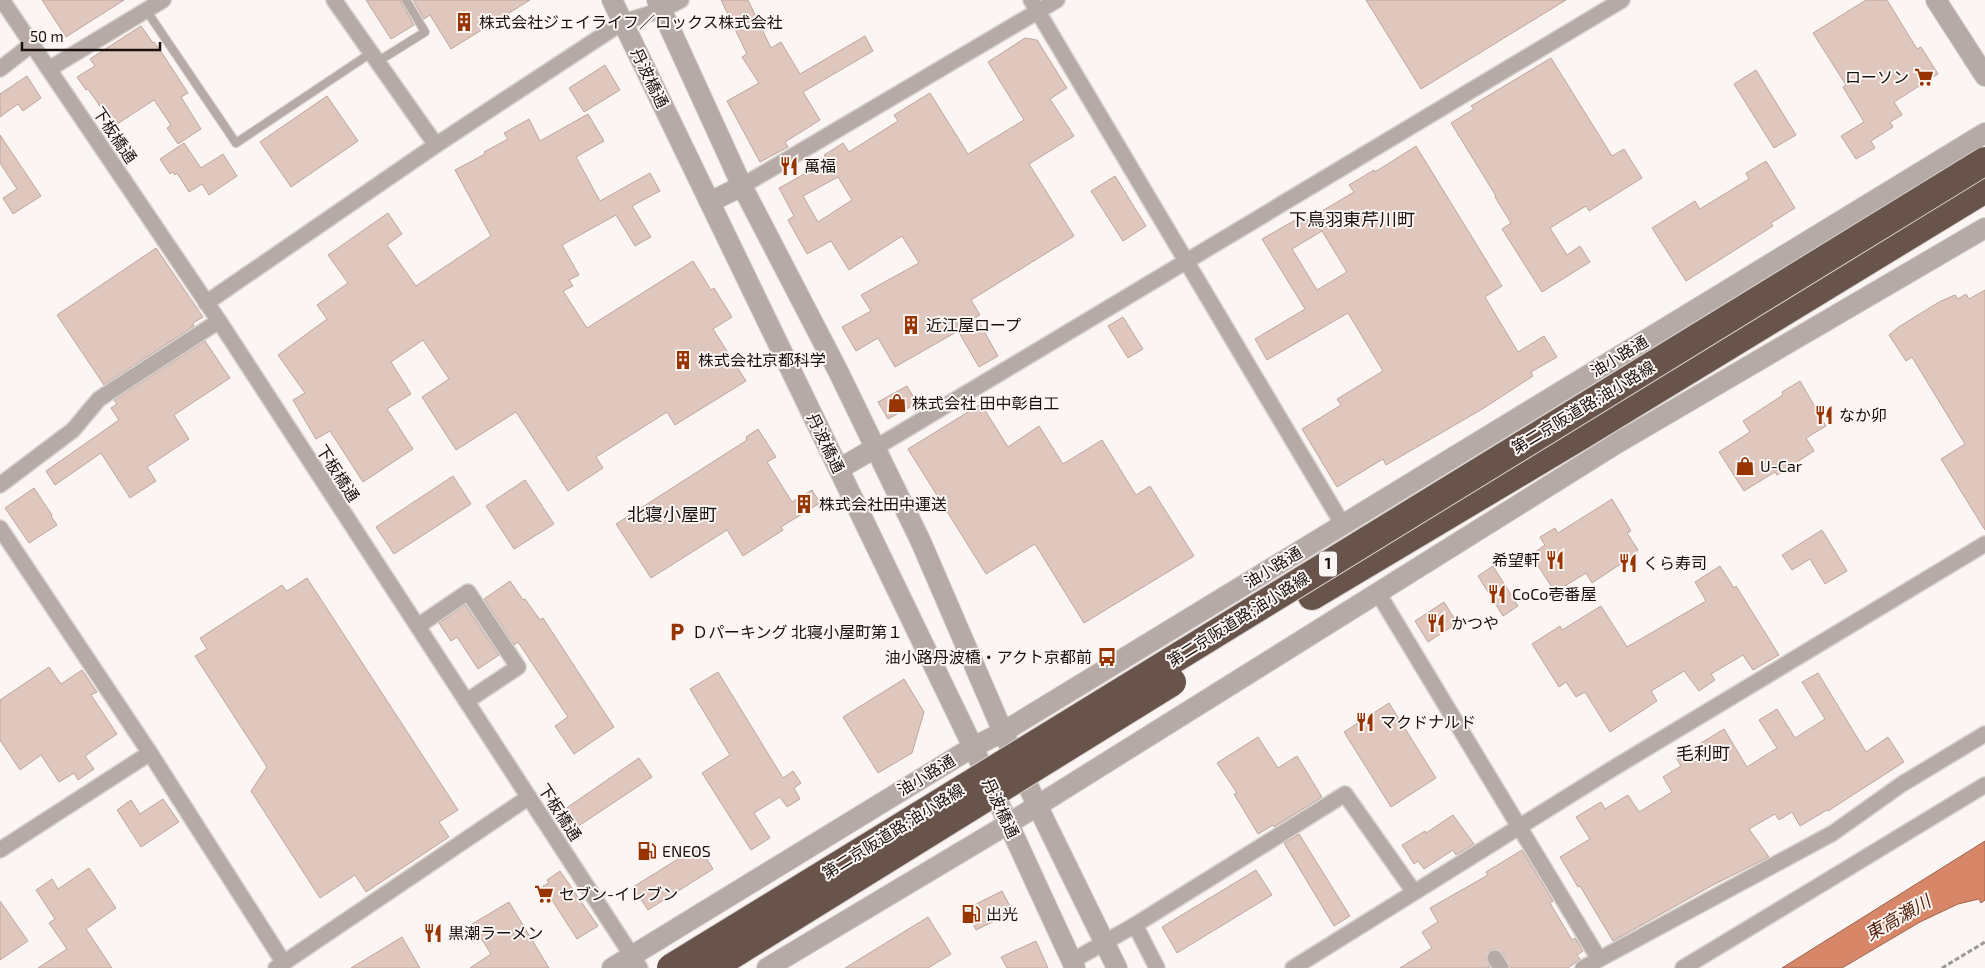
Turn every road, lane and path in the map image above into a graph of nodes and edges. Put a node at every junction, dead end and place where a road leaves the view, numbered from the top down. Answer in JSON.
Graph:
{"nodes":[{"id":1,"x":2,"y":0,"type":"edge"},
{"id":2,"x":163,"y":0,"type":"edge"},
{"id":3,"x":334,"y":0,"type":"edge"},
{"id":4,"x":406,"y":0,"type":"edge"},
{"id":5,"x":612,"y":0,"type":"edge"},
{"id":6,"x":680,"y":0,"type":"edge"},
{"id":7,"x":1057,"y":0,"type":"edge"},
{"id":8,"x":1622,"y":0,"type":"edge"},
{"id":9,"x":1936,"y":0,"type":"edge"},
{"id":10,"x":660,"y":5,"type":"edge"},
{"id":11,"x":1034,"y":6,"type":"edge"},
{"id":12,"x":146,"y":10,"type":"junction"},
{"id":13,"x":623,"y":22,"type":"junction"},
{"id":14,"x":32,"y":44,"type":"junction"},
{"id":15,"x":374,"y":58,"type":"junction"},
{"id":16,"x":0,"y":69,"type":"edge"},
{"id":17,"x":49,"y":69,"type":"junction"},
{"id":18,"x":1985,"y":76,"type":"edge"},
{"id":19,"x":1985,"y":133,"type":"edge"},
{"id":20,"x":436,"y":145,"type":"junction"},
{"id":21,"x":1985,"y":161,"type":"edge"},
{"id":22,"x":742,"y":186,"type":"junction"},
{"id":23,"x":1985,"y":189,"type":"edge"},
{"id":24,"x":710,"y":202,"type":"junction"},
{"id":25,"x":1985,"y":228,"type":"edge"},
{"id":26,"x":1185,"y":261,"type":"junction"},
{"id":27,"x":206,"y":303,"type":"junction"},
{"id":28,"x":219,"y":321,"type":"junction"},
{"id":29,"x":875,"y":448,"type":"junction"},
{"id":30,"x":838,"y":468,"type":"junction"},
{"id":31,"x":0,"y":485,"type":"edge"},
{"id":32,"x":1343,"y":525,"type":"junction"},
{"id":33,"x":0,"y":528,"type":"edge"},
{"id":34,"x":1985,"y":544,"type":"edge"},
{"id":35,"x":1378,"y":593,"type":"junction"},
{"id":36,"x":418,"y":626,"type":"junction"},
{"id":37,"x":467,"y":701,"type":"junction"},
{"id":38,"x":1003,"y":732,"type":"junction"},
{"id":39,"x":1985,"y":734,"type":"edge"},
{"id":40,"x":972,"y":747,"type":"junction"},
{"id":41,"x":150,"y":753,"type":"junction"},
{"id":42,"x":1985,"y":785,"type":"edge"},
{"id":43,"x":529,"y":797,"type":"junction"},
{"id":44,"x":1037,"y":805,"type":"junction"},
{"id":45,"x":1008,"y":824,"type":"junction"},
{"id":46,"x":1519,"y":827,"type":"junction"},
{"id":47,"x":0,"y":850,"type":"edge"},
{"id":48,"x":1414,"y":892,"type":"junction"},
{"id":49,"x":1135,"y":925,"type":"junction"},
{"id":50,"x":1985,"y":942,"type":"edge"},
{"id":51,"x":1105,"y":943,"type":"junction"},
{"id":52,"x":1599,"y":958,"type":"junction"},
{"id":53,"x":636,"y":962,"type":"edge"},
{"id":54,"x":1074,"y":965,"type":"edge"},
{"id":55,"x":280,"y":966,"type":"edge"},
{"id":56,"x":612,"y":968,"type":"edge"},
{"id":57,"x":670,"y":968,"type":"edge"},
{"id":58,"x":711,"y":968,"type":"edge"},
{"id":59,"x":767,"y":968,"type":"edge"},
{"id":60,"x":1117,"y":968,"type":"edge"},
{"id":61,"x":1157,"y":968,"type":"edge"},
{"id":62,"x":1293,"y":968,"type":"edge"},
{"id":63,"x":1583,"y":968,"type":"edge"},
{"id":64,"x":1683,"y":968,"type":"edge"},
{"id":65,"x":1942,"y":968,"type":"edge"}],
"edges":[{"from":1,"to":14,"type":"street","name":"下板橋通"},
{"from":2,"to":12,"type":"street"},
{"from":3,"to":15,"type":"street"},
{"from":4,"to":15,"type":"lane"},
{"from":5,"to":13,"type":"street","name":"丹波橋通"},
{"from":6,"to":10,"type":"street"},
{"from":7,"to":11,"type":"street"},
{"from":8,"to":26,"type":"street"},
{"from":9,"to":18,"type":"street"},
{"from":10,"to":13,"type":"street"},
{"from":10,"to":22,"type":"street","name":"丹波橋通"},
{"from":11,"to":22,"type":"street"},
{"from":11,"to":26,"type":"street"},
{"from":12,"to":15,"type":"lane"},
{"from":12,"to":17,"type":"street"},
{"from":13,"to":20,"type":"street"},
{"from":13,"to":24,"type":"street","name":"丹波橋通"},
{"from":14,"to":16,"type":"street"},
{"from":14,"to":17,"type":"street","name":"下板橋通"},
{"from":15,"to":20,"type":"street"},
{"from":17,"to":27,"type":"street","name":"下板橋通"},
{"from":19,"to":32,"type":"street","name":"油小路通"},
{"from":20,"to":27,"type":"street"},
{"from":21,"to":57,"type":"highway","name":"第二京阪道路;油小路線","number":"1","bridge":true},
{"from":22,"to":24,"type":"street"},
{"from":22,"to":29,"type":"street","name":"丹波橋通"},
{"from":23,"to":58,"type":"highway","name":"第二京阪道路;油小路線","number":"1","bridge":true},
{"from":24,"to":30,"type":"street","name":"丹波橋通"},
{"from":25,"to":35,"type":"street"},
{"from":26,"to":29,"type":"street"},
{"from":26,"to":32,"type":"street"},
{"from":27,"to":28,"type":"street","name":"下板橋通"},
{"from":28,"to":31,"type":"street"},
{"from":28,"to":36,"type":"street","name":"下板橋通"},
{"from":29,"to":30,"type":"street"},
{"from":29,"to":38,"type":"street","name":"丹波橋通"},
{"from":30,"to":40,"type":"street","name":"丹波橋通"},
{"from":32,"to":38,"type":"street","name":"油小路通"},
{"from":33,"to":41,"type":"street"},
{"from":34,"to":46,"type":"street"},
{"from":35,"to":44,"type":"street"},
{"from":35,"to":46,"type":"street"},
{"from":36,"to":37,"type":"street","name":"下板橋通"},
{"from":36,"to":37,"type":"street"},
{"from":37,"to":43,"type":"street","name":"下板橋通"},
{"from":38,"to":40,"type":"street","name":"油小路通"},
{"from":38,"to":44,"type":"street","name":"丹波橋通"},
{"from":39,"to":52,"type":"street"},
{"from":40,"to":45,"type":"street","name":"丹波橋通"},
{"from":40,"to":53,"type":"street","name":"油小路通"},
{"from":41,"to":47,"type":"street"},
{"from":41,"to":55,"type":"street"},
{"from":42,"to":64,"type":"street"},
{"from":43,"to":53,"type":"street","name":"下板橋通"},
{"from":43,"to":55,"type":"street"},
{"from":44,"to":45,"type":"street"},
{"from":44,"to":51,"type":"street","name":"丹波橋通"},
{"from":45,"to":54,"type":"street","name":"丹波橋通"},
{"from":45,"to":59,"type":"street"},
{"from":46,"to":48,"type":"street"},
{"from":46,"to":52,"type":"street"},
{"from":48,"to":49,"type":"street"},
{"from":48,"to":62,"type":"street"},
{"from":49,"to":51,"type":"street"},
{"from":49,"to":61,"type":"street"},
{"from":50,"to":65,"type":"path"},
{"from":51,"to":54,"type":"street"},
{"from":51,"to":60,"type":"street","name":"丹波橋通"},
{"from":52,"to":63,"type":"street"},
{"from":53,"to":56,"type":"street","name":"油小路通"}]}
